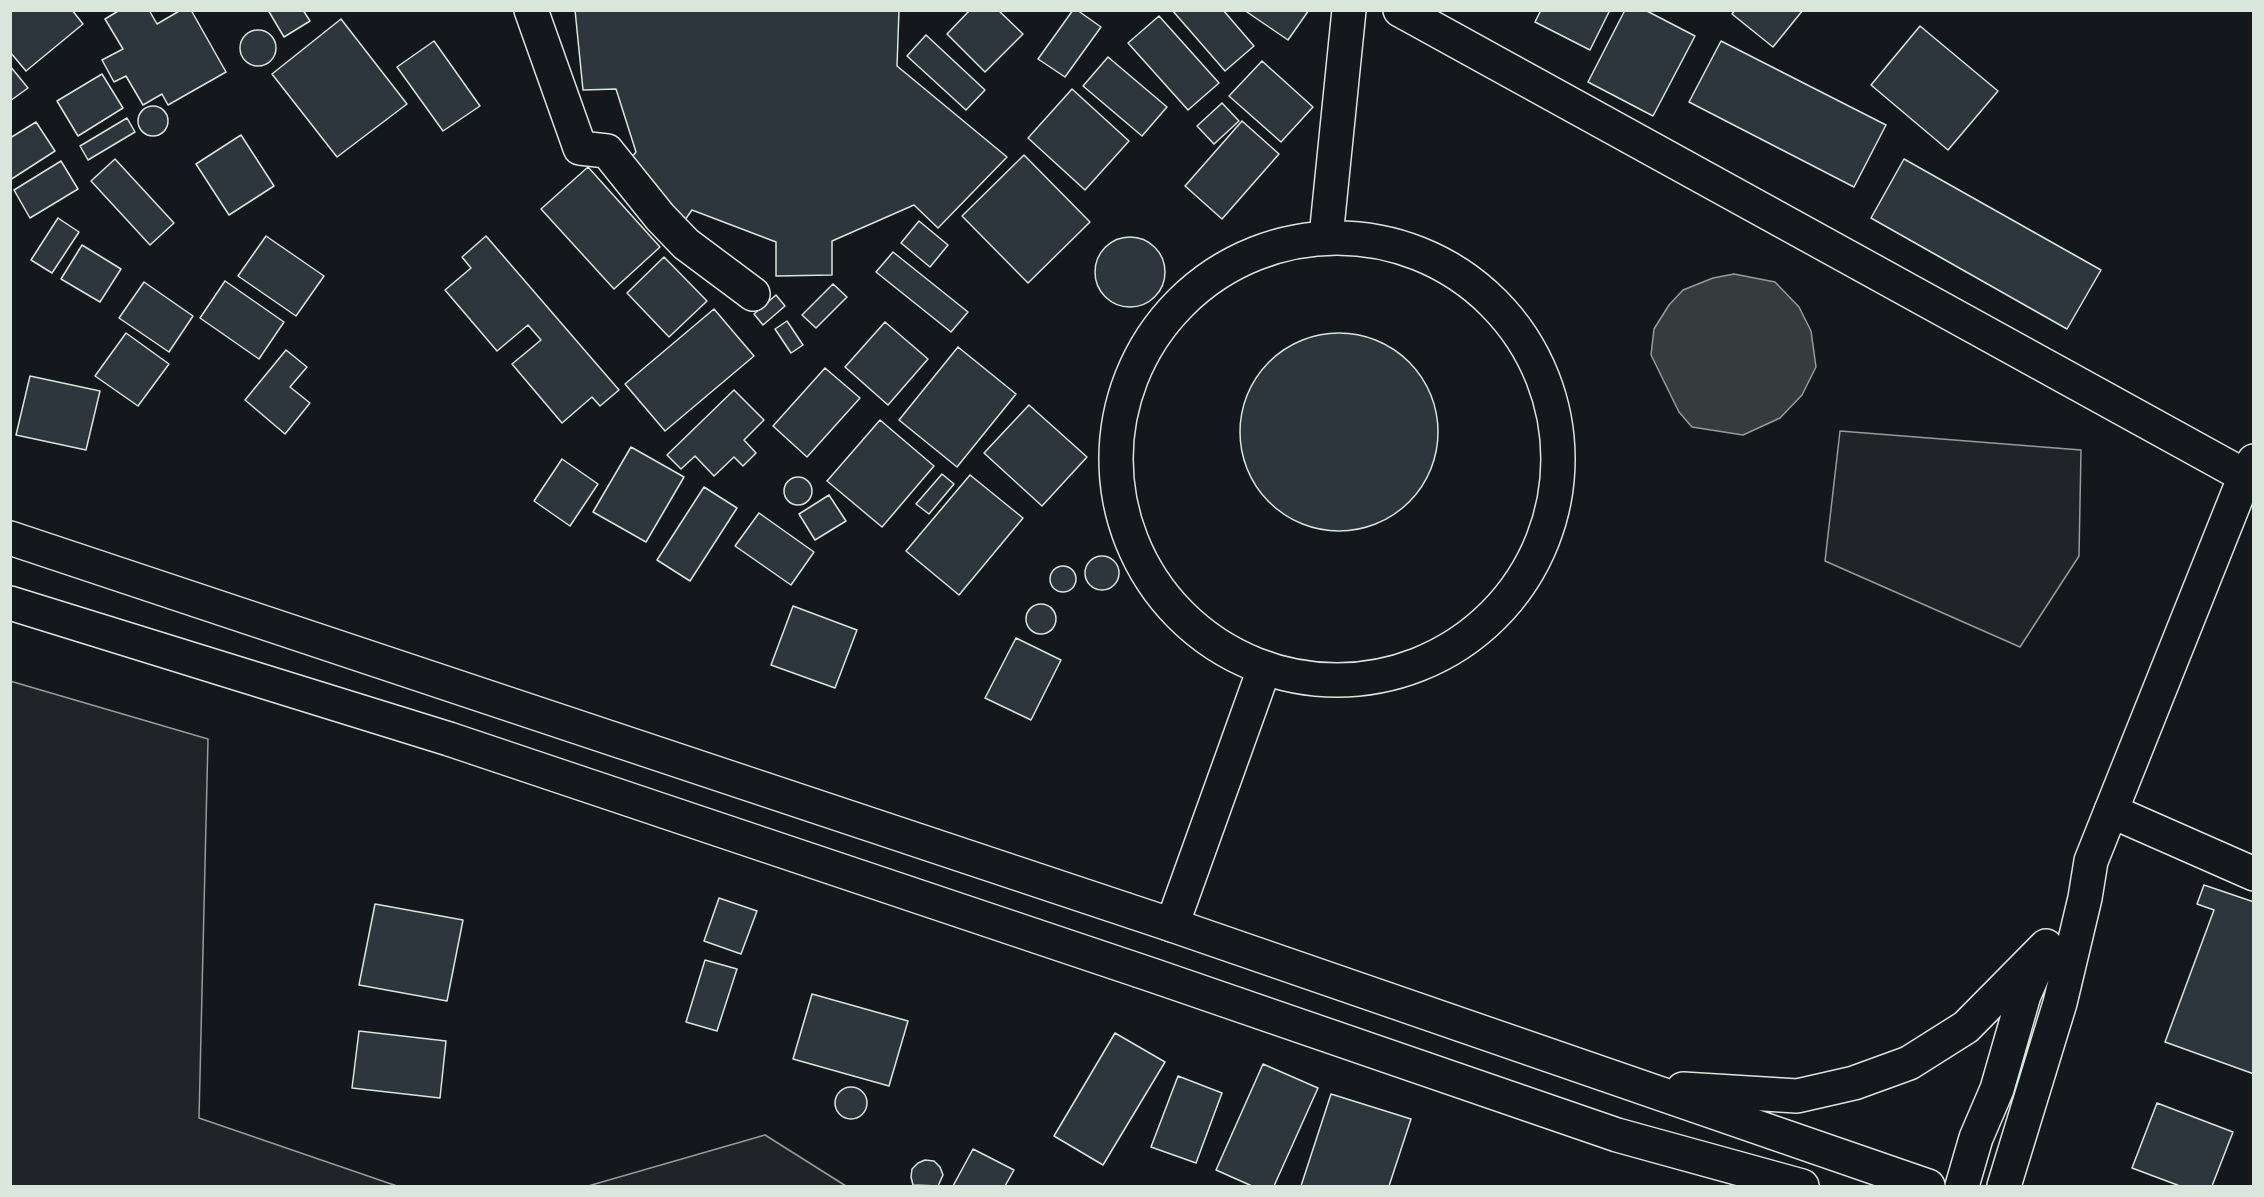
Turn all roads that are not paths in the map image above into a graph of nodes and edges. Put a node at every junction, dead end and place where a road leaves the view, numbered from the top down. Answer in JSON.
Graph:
{"nodes":[{"id":1,"x":531,"y":10,"type":"edge"},
{"id":2,"x":1349,"y":10,"type":"edge"},
{"id":3,"x":1400,"y":10,"type":"edge"},
{"id":4,"x":1326,"y":237,"type":"junction"},
{"id":5,"x":753,"y":294,"type":"dead end"},
{"id":6,"x":2249,"y":469,"type":"edge"},
{"id":7,"x":10,"y":538,"type":"edge"},
{"id":8,"x":10,"y":603,"type":"edge"},
{"id":9,"x":1264,"y":669,"type":"junction"},
{"id":10,"x":2110,"y":811,"type":"junction"},
{"id":11,"x":2091,"y":861,"type":"junction"},
{"id":12,"x":2253,"y":874,"type":"edge"},
{"id":13,"x":1172,"y":925,"type":"junction"},
{"id":14,"x":2046,"y":946,"type":"junction"},
{"id":15,"x":1631,"y":1084,"type":"junction"},
{"id":16,"x":1617,"y":1135,"type":"junction"},
{"id":17,"x":1718,"y":1186,"type":"edge"},
{"id":18,"x":1802,"y":1186,"type":"edge"},
{"id":19,"x":1928,"y":1186,"type":"edge"},
{"id":20,"x":1962,"y":1186,"type":"edge"},
{"id":21,"x":2004,"y":1186,"type":"edge"}],
"edges":[{"from":1,"to":5,"type":"main road"},
{"from":2,"to":4,"type":"main road"},
{"from":3,"to":6,"type":"main road"},
{"from":4,"to":9,"type":"main road"},
{"from":4,"to":9,"type":"main road"},
{"from":6,"to":10,"type":"main road"},
{"from":7,"to":13,"type":"main road"},
{"from":8,"to":16,"type":"main road"},
{"from":9,"to":13,"type":"main road"},
{"from":10,"to":11,"type":"main road"},
{"from":10,"to":12,"type":"main road"},
{"from":11,"to":14,"type":"main road"},
{"from":11,"to":21,"type":"main road"},
{"from":13,"to":15,"type":"main road"},
{"from":14,"to":15,"type":"main road"},
{"from":14,"to":20,"type":"main road"},
{"from":15,"to":19,"type":"main road"},
{"from":16,"to":17,"type":"main road"},
{"from":16,"to":18,"type":"main road"}]}
